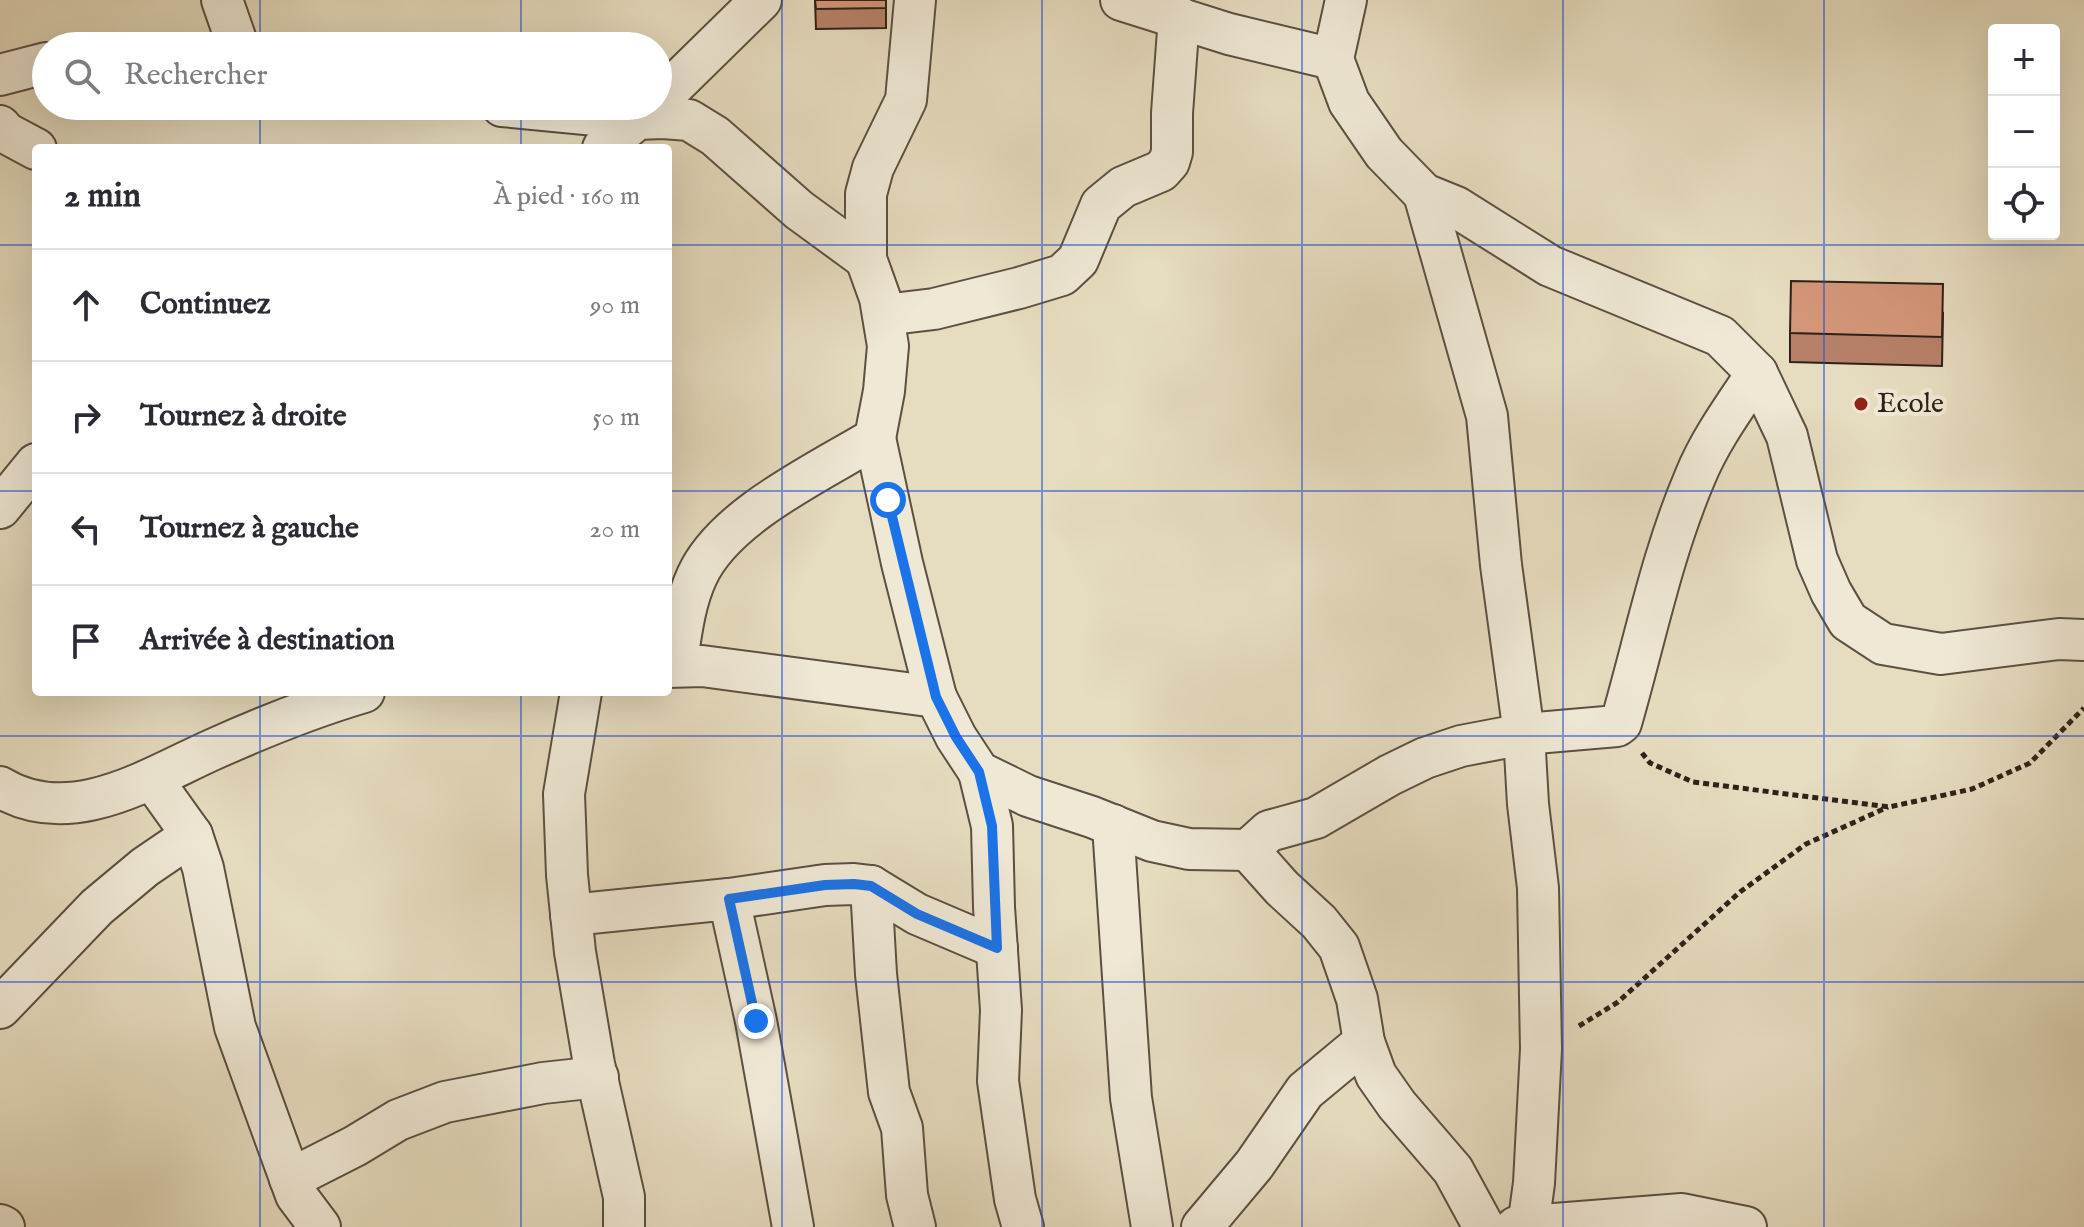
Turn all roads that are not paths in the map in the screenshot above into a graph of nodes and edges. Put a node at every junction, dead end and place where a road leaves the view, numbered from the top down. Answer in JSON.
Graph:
{"nodes":[{"id":1,"x":222,"y":0,"type":"edge"},
{"id":2,"x":761,"y":0,"type":"edge"},
{"id":3,"x":915,"y":0,"type":"edge"},
{"id":4,"x":1346,"y":0,"type":"edge"},
{"id":5,"x":1153,"y":6,"type":"edge"},
{"id":6,"x":233,"y":32,"type":"edge"},
{"id":7,"x":1333,"y":59,"type":"junction"},
{"id":8,"x":32,"y":67,"type":"edge"},
{"id":9,"x":0,"y":75,"type":"edge"},
{"id":10,"x":672,"y":87,"type":"edge"},
{"id":11,"x":672,"y":119,"type":"edge"},
{"id":12,"x":636,"y":120,"type":"edge"},
{"id":13,"x":0,"y":126,"type":"edge"},
{"id":14,"x":608,"y":144,"type":"edge"},
{"id":15,"x":32,"y":147,"type":"edge"},
{"id":16,"x":1424,"y":194,"type":"junction"},
{"id":17,"x":866,"y":259,"type":"junction"},
{"id":18,"x":884,"y":315,"type":"junction"},
{"id":19,"x":1757,"y":373,"type":"junction"},
{"id":20,"x":875,"y":438,"type":"junction"},
{"id":21,"x":32,"y":469,"type":"edge"},
{"id":22,"x":0,"y":508,"type":"edge"},
{"id":23,"x":2084,"y":640,"type":"edge"},
{"id":24,"x":672,"y":666,"type":"edge"},
{"id":25,"x":352,"y":696,"type":"edge"},
{"id":26,"x":580,"y":696,"type":"edge"},
{"id":27,"x":936,"y":697,"type":"junction"},
{"id":28,"x":1524,"y":734,"type":"junction"},
{"id":29,"x":979,"y":772,"type":"junction"},
{"id":30,"x":152,"y":779,"type":"junction"},
{"id":31,"x":0,"y":787,"type":"edge"},
{"id":32,"x":1113,"y":825,"type":"junction"},
{"id":33,"x":192,"y":835,"type":"junction"},
{"id":34,"x":1248,"y":850,"type":"junction"},
{"id":35,"x":871,"y":886,"type":"junction"},
{"id":36,"x":729,"y":899,"type":"junction"},
{"id":37,"x":571,"y":915,"type":"junction"},
{"id":38,"x":997,"y":948,"type":"junction"},
{"id":39,"x":0,"y":1008,"type":"edge"},
{"id":40,"x":1364,"y":1042,"type":"junction"},
{"id":41,"x":598,"y":1077,"type":"junction"},
{"id":42,"x":290,"y":1179,"type":"junction"},
{"id":43,"x":320,"y":1227,"type":"edge"},
{"id":44,"x":624,"y":1227,"type":"edge"},
{"id":45,"x":793,"y":1227,"type":"edge"},
{"id":46,"x":915,"y":1227,"type":"edge"},
{"id":47,"x":1023,"y":1227,"type":"edge"},
{"id":48,"x":1152,"y":1227,"type":"edge"},
{"id":49,"x":1202,"y":1227,"type":"edge"},
{"id":50,"x":1484,"y":1227,"type":"edge"},
{"id":51,"x":1524,"y":1227,"type":"edge"},
{"id":52,"x":1746,"y":1227,"type":"edge"}],
"edges":[{"from":1,"to":6,"type":"street"},
{"from":2,"to":10,"type":"street"},
{"from":3,"to":17,"type":"street"},
{"from":4,"to":7,"type":"street"},
{"from":5,"to":7,"type":"street"},
{"from":5,"to":18,"type":"street"},
{"from":7,"to":16,"type":"street"},
{"from":8,"to":9,"type":"street"},
{"from":11,"to":17,"type":"street"},
{"from":12,"to":14,"type":"street"},
{"from":13,"to":15,"type":"street"},
{"from":16,"to":19,"type":"street"},
{"from":16,"to":28,"type":"street"},
{"from":17,"to":18,"type":"street"},
{"from":18,"to":20,"type":"street"},
{"from":19,"to":23,"type":"street"},
{"from":19,"to":28,"type":"street"},
{"from":20,"to":24,"type":"street"},
{"from":20,"to":27,"type":"street"},
{"from":21,"to":22,"type":"street"},
{"from":24,"to":27,"type":"street"},
{"from":25,"to":30,"type":"street"},
{"from":26,"to":37,"type":"street"},
{"from":27,"to":29,"type":"street"},
{"from":28,"to":34,"type":"street"},
{"from":28,"to":51,"type":"street"},
{"from":29,"to":32,"type":"street"},
{"from":29,"to":38,"type":"street"},
{"from":30,"to":31,"type":"street"},
{"from":30,"to":33,"type":"street"},
{"from":32,"to":34,"type":"street"},
{"from":32,"to":48,"type":"street"},
{"from":33,"to":39,"type":"street"},
{"from":33,"to":42,"type":"street"},
{"from":34,"to":40,"type":"street"},
{"from":35,"to":36,"type":"street"},
{"from":35,"to":38,"type":"street"},
{"from":35,"to":46,"type":"street"},
{"from":36,"to":37,"type":"street"},
{"from":36,"to":45,"type":"street"},
{"from":37,"to":41,"type":"street"},
{"from":38,"to":47,"type":"street"},
{"from":40,"to":49,"type":"street"},
{"from":40,"to":50,"type":"street"},
{"from":41,"to":42,"type":"street"},
{"from":41,"to":44,"type":"street"},
{"from":42,"to":43,"type":"street"},
{"from":51,"to":52,"type":"street"}]}
